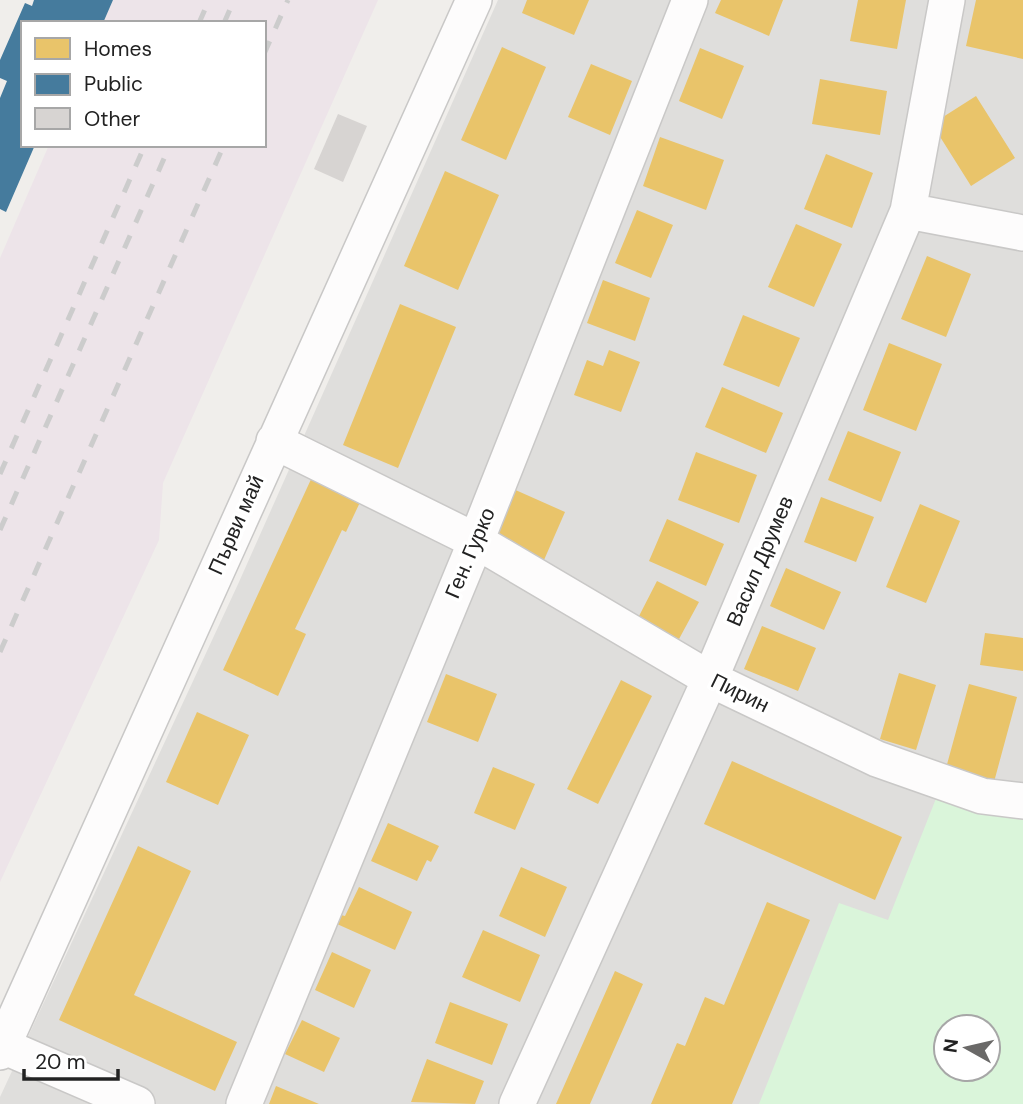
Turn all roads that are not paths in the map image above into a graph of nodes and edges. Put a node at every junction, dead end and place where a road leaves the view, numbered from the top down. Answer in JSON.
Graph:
{"nodes":[{"id":1,"x":474,"y":0,"type":"edge"},
{"id":2,"x":690,"y":0,"type":"edge"},
{"id":3,"x":947,"y":0,"type":"edge"},
{"id":4,"x":908,"y":211,"type":"junction"},
{"id":5,"x":1023,"y":233,"type":"edge"},
{"id":6,"x":274,"y":441,"type":"junction"},
{"id":7,"x":476,"y":541,"type":"junction"},
{"id":8,"x":710,"y":678,"type":"junction"},
{"id":9,"x":1023,"y":802,"type":"edge"},
{"id":10,"x":1,"y":1049,"type":"edge"},
{"id":11,"x":137,"y":1104,"type":"edge"},
{"id":12,"x":244,"y":1104,"type":"edge"},
{"id":13,"x":517,"y":1104,"type":"edge"}],
"edges":[{"from":1,"to":6,"type":"street","name":"Първи май"},
{"from":2,"to":7,"type":"street","name":"Ген. Гурко"},
{"from":3,"to":4,"type":"street","name":"Васил Друмев"},
{"from":4,"to":5,"type":"street"},
{"from":4,"to":8,"type":"street","name":"Васил Друмев"},
{"from":6,"to":7,"type":"street","name":"Пирин"},
{"from":6,"to":10,"type":"street","name":"Първи май"},
{"from":7,"to":8,"type":"street","name":"Пирин"},
{"from":7,"to":12,"type":"street","name":"Ген. Гурко"},
{"from":8,"to":9,"type":"street","name":"Пирин"},
{"from":8,"to":13,"type":"street","name":"Васил Друмев"},
{"from":10,"to":11,"type":"street"}]}
